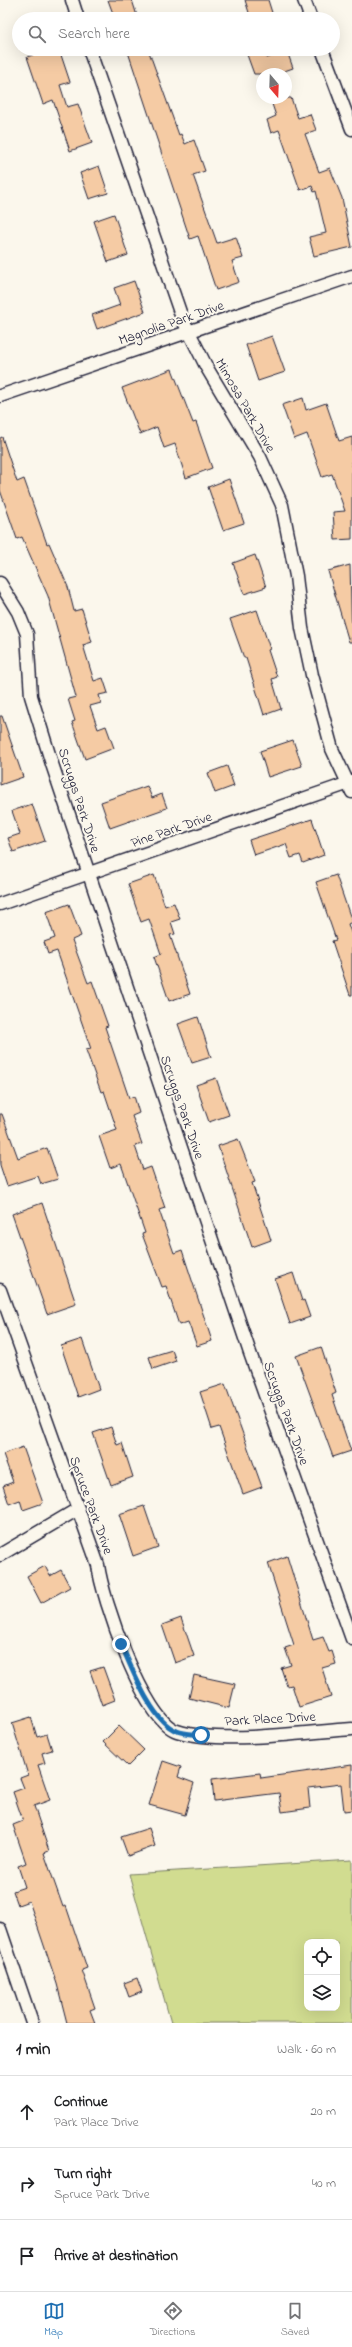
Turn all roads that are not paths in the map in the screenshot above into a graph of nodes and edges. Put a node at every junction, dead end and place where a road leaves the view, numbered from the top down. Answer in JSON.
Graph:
{"nodes":[{"id":1,"x":72,"y":0,"type":"edge"},
{"id":2,"x":304,"y":0,"type":"edge"},
{"id":3,"x":76,"y":12,"type":"edge"},
{"id":4,"x":308,"y":12,"type":"edge"},
{"id":5,"x":90,"y":56,"type":"edge"},
{"id":6,"x":325,"y":56,"type":"edge"},
{"id":7,"x":352,"y":129,"type":"edge"},
{"id":8,"x":352,"y":276,"type":"edge"},
{"id":9,"x":189,"y":332,"type":"junction"},
{"id":10,"x":0,"y":396,"type":"edge"},
{"id":11,"x":0,"y":583,"type":"edge"},
{"id":12,"x":351,"y":786,"type":"edge"},
{"id":13,"x":89,"y":874,"type":"junction"},
{"id":14,"x":0,"y":904,"type":"edge"},
{"id":15,"x":0,"y":1290,"type":"edge"},
{"id":16,"x":78,"y":1509,"type":"junction"},
{"id":17,"x":0,"y":1555,"type":"edge"},
{"id":18,"x":352,"y":1639,"type":"edge"},
{"id":19,"x":167,"y":1725,"type":"joint"},
{"id":20,"x":352,"y":1729,"type":"edge"},
{"id":21,"x":0,"y":1929,"type":"edge"},
{"id":22,"x":32,"y":2023,"type":"edge"}],
"edges":[{"from":1,"to":3,"type":"street"},
{"from":2,"to":4,"type":"street"},
{"from":5,"to":9,"type":"street","name":"Mimosa Park Drive"},
{"from":6,"to":7,"type":"street"},
{"from":8,"to":9,"type":"street","name":"Magnolia Park Drive"},
{"from":9,"to":10,"type":"street","name":"Magnolia Park Drive"},
{"from":9,"to":12,"type":"street","name":"Mimosa Park Drive"},
{"from":11,"to":13,"type":"street","name":"Scruggs Park Drive"},
{"from":12,"to":13,"type":"street","name":"Pine Park Drive"},
{"from":13,"to":14,"type":"street","name":"Pine Park Drive"},
{"from":13,"to":18,"type":"street","name":"Scruggs Park Drive"},
{"from":15,"to":16,"type":"street","name":"Spruce Park Drive"},
{"from":16,"to":17,"type":"street"},
{"from":16,"to":19,"type":"street","name":"Spruce Park Drive"},
{"from":19,"to":20,"type":"street","name":"Park Place Drive"},
{"from":21,"to":22,"type":"street"}]}
